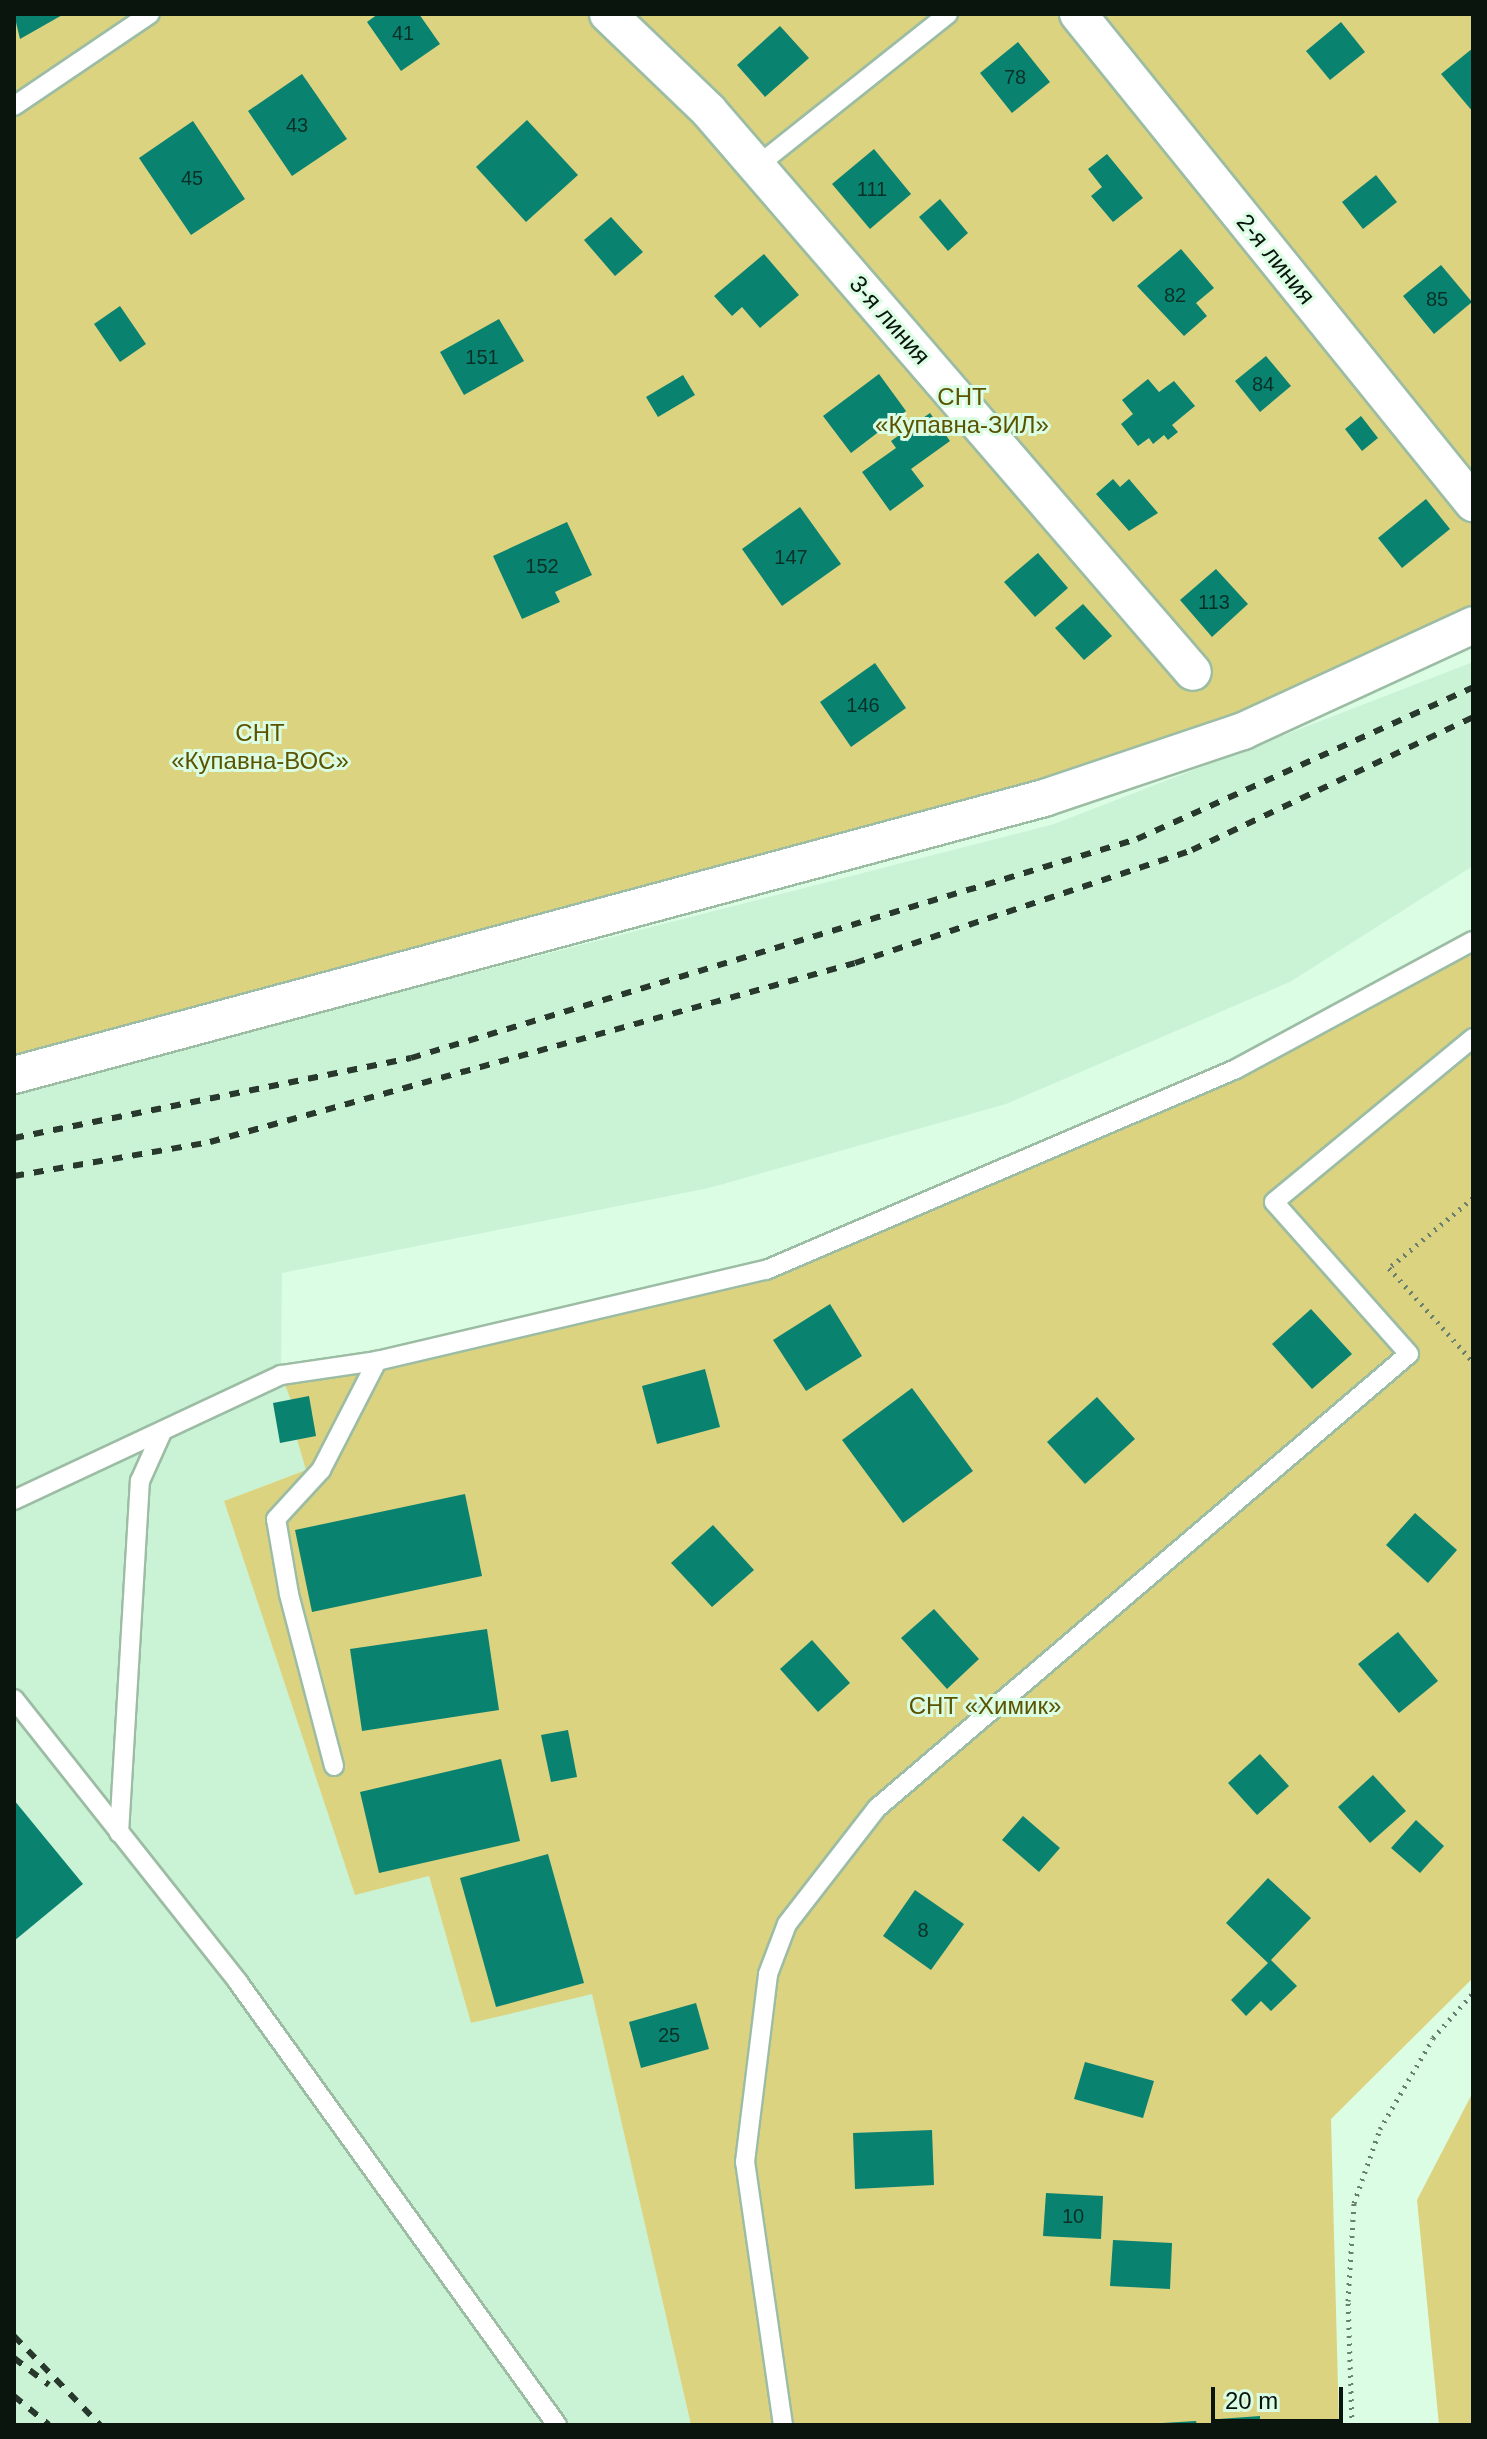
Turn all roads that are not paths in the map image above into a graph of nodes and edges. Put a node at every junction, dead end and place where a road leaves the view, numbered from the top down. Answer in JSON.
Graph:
{"nodes":[{"id":1,"x":150,"y":14,"type":"edge"},
{"id":2,"x":608,"y":14,"type":"edge"},
{"id":3,"x":948,"y":14,"type":"edge"},
{"id":4,"x":1078,"y":14,"type":"edge"},
{"id":5,"x":14,"y":106,"type":"edge"},
{"id":6,"x":757,"y":166,"type":"junction"},
{"id":7,"x":1473,"y":503,"type":"edge"},
{"id":8,"x":1473,"y":625,"type":"edge"},
{"id":9,"x":1193,"y":672,"type":"dead end"},
{"id":10,"x":1473,"y":941,"type":"edge"},
{"id":11,"x":1473,"y":1038,"type":"edge"},
{"id":12,"x":14,"y":1075,"type":"edge"},
{"id":13,"x":377,"y":1361,"type":"junction"},
{"id":14,"x":162,"y":1432,"type":"junction"},
{"id":15,"x":14,"y":1500,"type":"edge"},
{"id":16,"x":14,"y":1699,"type":"edge"},
{"id":17,"x":334,"y":1766,"type":"dead end"},
{"id":18,"x":119,"y":1833,"type":"junction"},
{"id":19,"x":557,"y":2425,"type":"edge"},
{"id":20,"x":783,"y":2425,"type":"edge"}],
"edges":[{"from":1,"to":5,"type":"lane"},
{"from":2,"to":6,"type":"street","name":"3-я линия"},
{"from":3,"to":6,"type":"lane"},
{"from":4,"to":7,"type":"street","name":"2-я линия"},
{"from":6,"to":9,"type":"street","name":"3-я линия"},
{"from":8,"to":12,"type":"street"},
{"from":10,"to":13,"type":"lane"},
{"from":11,"to":20,"type":"lane"},
{"from":13,"to":14,"type":"lane"},
{"from":13,"to":17,"type":"lane"},
{"from":14,"to":15,"type":"lane"},
{"from":14,"to":18,"type":"lane"},
{"from":16,"to":18,"type":"lane"},
{"from":18,"to":19,"type":"lane"}]}
